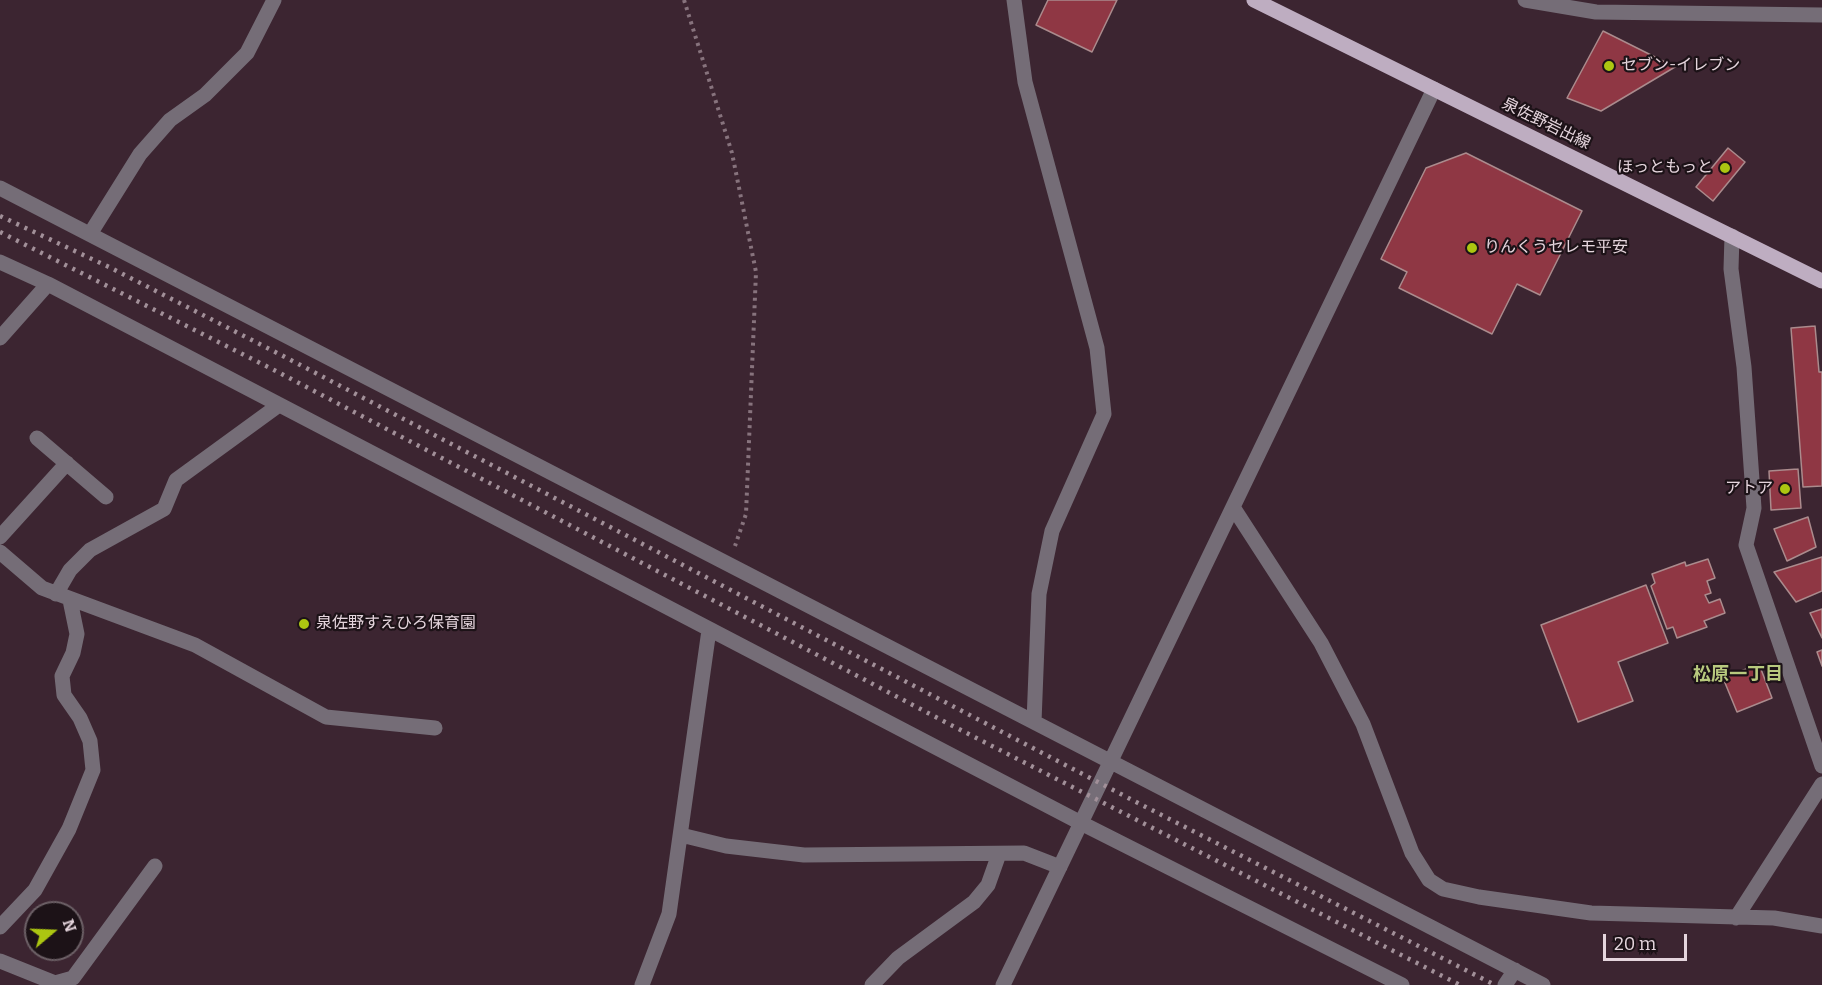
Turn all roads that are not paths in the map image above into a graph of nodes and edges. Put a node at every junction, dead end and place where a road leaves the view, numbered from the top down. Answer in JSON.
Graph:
{"nodes":[{"id":1,"x":274,"y":0,"type":"edge"},
{"id":2,"x":1014,"y":0,"type":"edge"},
{"id":3,"x":1254,"y":0,"type":"edge"},
{"id":4,"x":1525,"y":0,"type":"edge"},
{"id":5,"x":1822,"y":15,"type":"edge"},
{"id":6,"x":1434,"y":89,"type":"junction"},
{"id":7,"x":0,"y":188,"type":"edge"},
{"id":8,"x":90,"y":234,"type":"junction"},
{"id":9,"x":1732,"y":236,"type":"junction"},
{"id":10,"x":0,"y":262,"type":"edge"},
{"id":11,"x":1822,"y":280,"type":"edge"},
{"id":12,"x":48,"y":284,"type":"junction"},
{"id":13,"x":0,"y":338,"type":"edge"},
{"id":14,"x":279,"y":405,"type":"junction"},
{"id":15,"x":37,"y":438,"type":"dead end"},
{"id":16,"x":67,"y":464,"type":"junction"},
{"id":17,"x":106,"y":497,"type":"dead end"},
{"id":18,"x":1233,"y":507,"type":"junction"},
{"id":19,"x":0,"y":537,"type":"edge"},
{"id":20,"x":0,"y":552,"type":"edge"},
{"id":21,"x":63,"y":597,"type":"junction"},
{"id":22,"x":709,"y":630,"type":"junction"},
{"id":23,"x":1034,"y":722,"type":"junction"},
{"id":24,"x":435,"y":728,"type":"dead end"},
{"id":25,"x":1112,"y":761,"type":"junction"},
{"id":26,"x":1822,"y":766,"type":"edge"},
{"id":27,"x":1822,"y":784,"type":"edge"},
{"id":28,"x":1081,"y":823,"type":"junction"},
{"id":29,"x":681,"y":836,"type":"junction"},
{"id":30,"x":999,"y":854,"type":"junction"},
{"id":31,"x":155,"y":866,"type":"dead end"},
{"id":32,"x":1060,"y":867,"type":"junction"},
{"id":33,"x":1736,"y":918,"type":"junction"},
{"id":34,"x":1822,"y":926,"type":"edge"},
{"id":35,"x":0,"y":927,"type":"edge"},
{"id":36,"x":0,"y":961,"type":"edge"},
{"id":37,"x":1515,"y":970,"type":"junction"},
{"id":38,"x":642,"y":985,"type":"edge"},
{"id":39,"x":872,"y":985,"type":"edge"},
{"id":40,"x":1003,"y":985,"type":"edge"},
{"id":41,"x":1402,"y":985,"type":"edge"},
{"id":42,"x":1505,"y":985,"type":"edge"},
{"id":43,"x":1543,"y":985,"type":"edge"}],
"edges":[{"from":1,"to":8,"type":"street"},
{"from":2,"to":23,"type":"street"},
{"from":3,"to":6,"type":"main road","name":"泉佐野岩出線"},
{"from":4,"to":5,"type":"street"},
{"from":6,"to":9,"type":"main road","name":"泉佐野岩出線"},
{"from":6,"to":18,"type":"street"},
{"from":7,"to":8,"type":"street"},
{"from":8,"to":23,"type":"street"},
{"from":9,"to":11,"type":"main road","name":"泉佐野岩出線"},
{"from":9,"to":26,"type":"street"},
{"from":10,"to":12,"type":"street"},
{"from":12,"to":13,"type":"street"},
{"from":12,"to":14,"type":"street"},
{"from":14,"to":21,"type":"street"},
{"from":14,"to":22,"type":"street"},
{"from":15,"to":16,"type":"street"},
{"from":16,"to":17,"type":"street"},
{"from":16,"to":19,"type":"street"},
{"from":18,"to":25,"type":"street"},
{"from":18,"to":33,"type":"street"},
{"from":20,"to":21,"type":"street"},
{"from":21,"to":24,"type":"street"},
{"from":21,"to":35,"type":"street"},
{"from":22,"to":28,"type":"street"},
{"from":22,"to":29,"type":"street"},
{"from":23,"to":25,"type":"street"},
{"from":25,"to":28,"type":"street"},
{"from":25,"to":37,"type":"street"},
{"from":27,"to":33,"type":"street"},
{"from":28,"to":32,"type":"street"},
{"from":28,"to":41,"type":"street"},
{"from":29,"to":30,"type":"street"},
{"from":29,"to":38,"type":"street"},
{"from":30,"to":32,"type":"street"},
{"from":30,"to":39,"type":"street"},
{"from":31,"to":36,"type":"street"},
{"from":32,"to":40,"type":"street"},
{"from":33,"to":34,"type":"street"},
{"from":37,"to":42,"type":"street"},
{"from":37,"to":43,"type":"street"}]}
